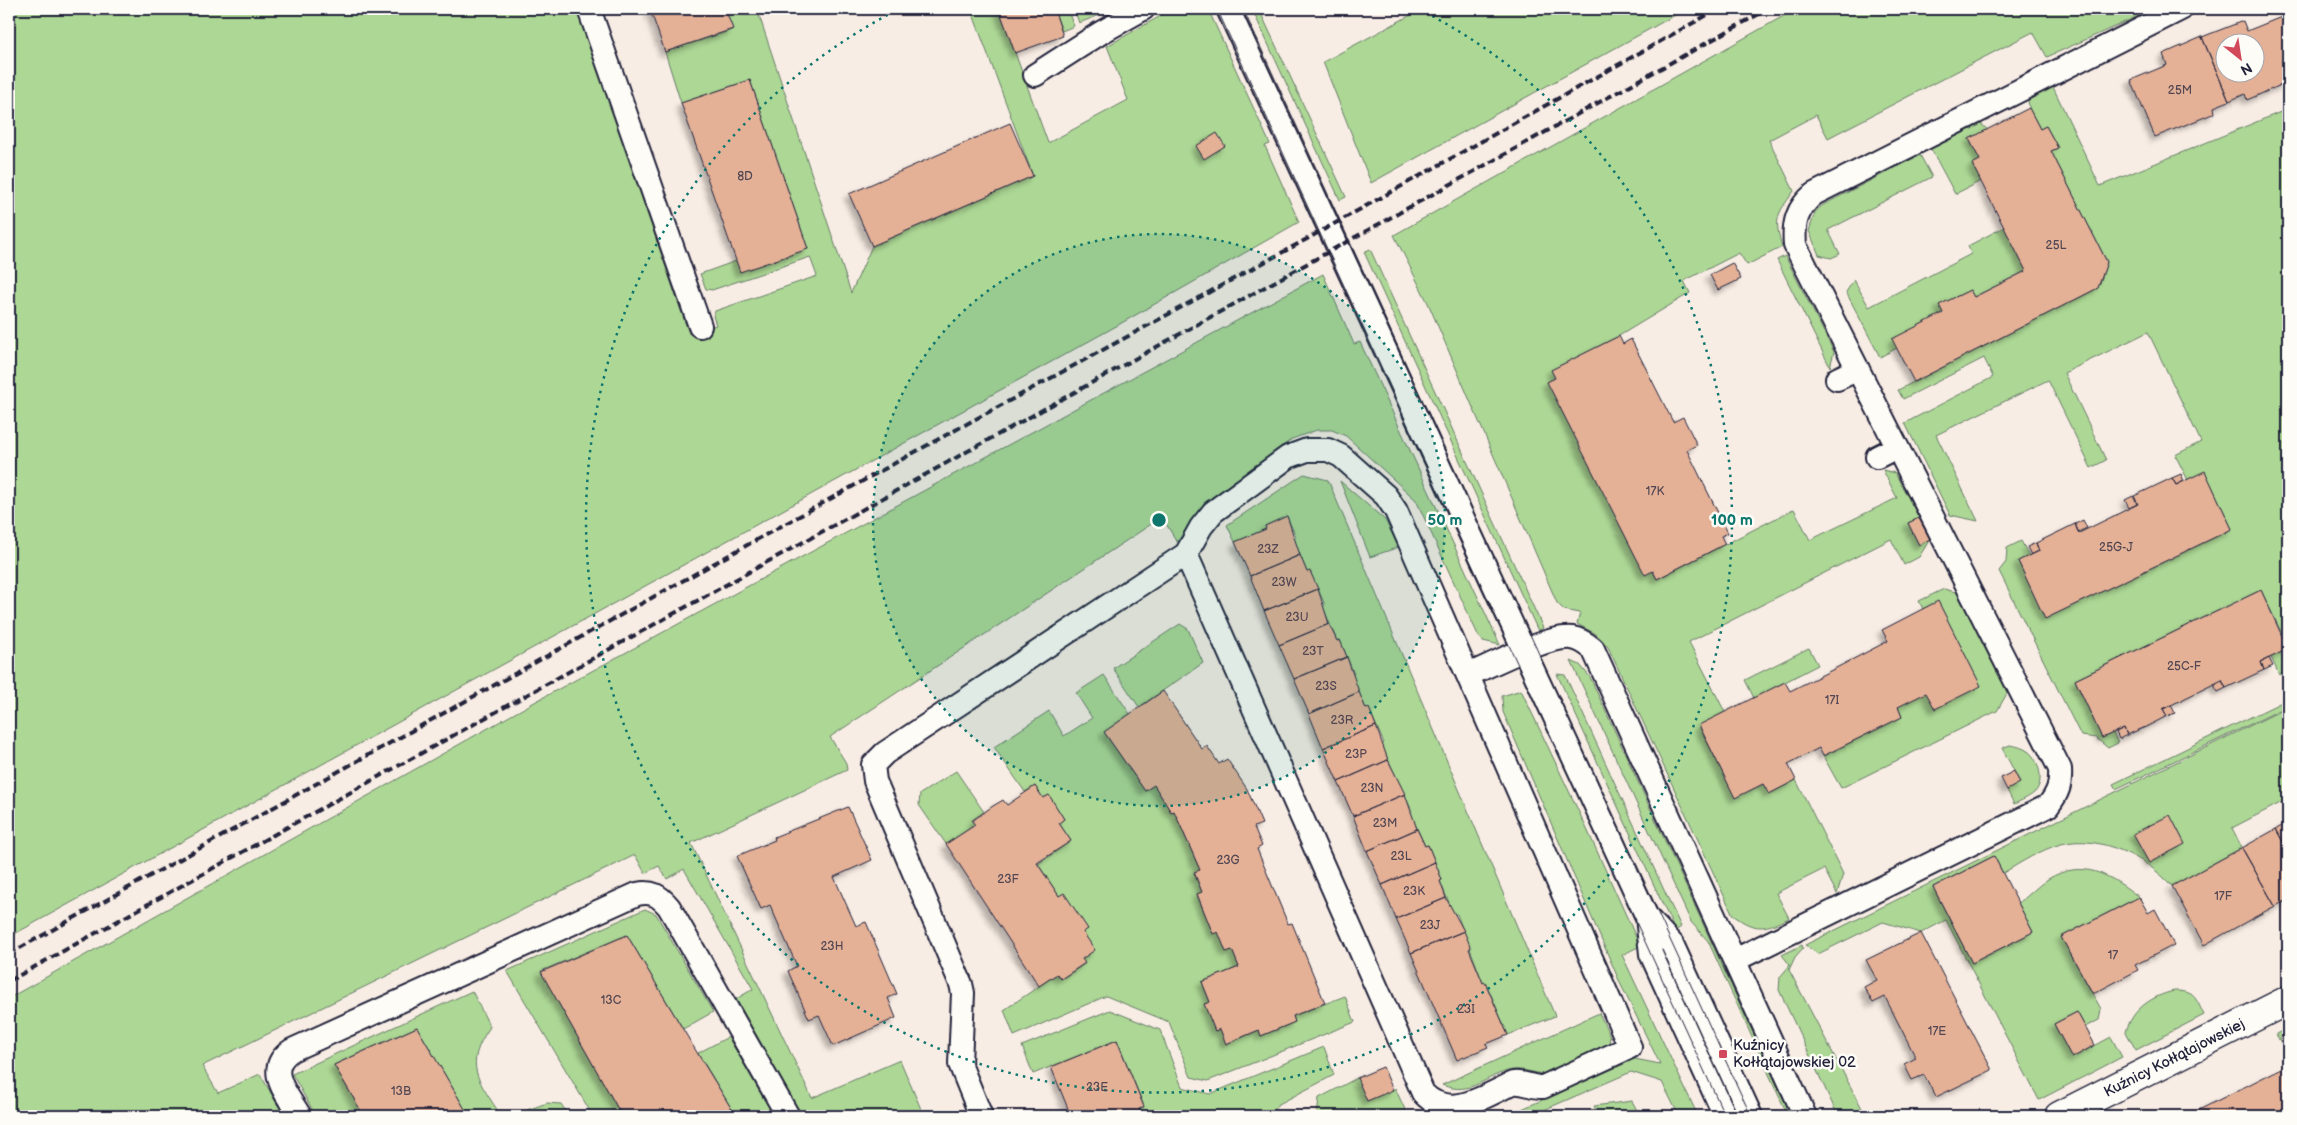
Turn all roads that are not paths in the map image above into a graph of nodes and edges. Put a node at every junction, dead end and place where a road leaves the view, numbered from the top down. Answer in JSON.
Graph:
{"nodes":[{"id":1,"x":589,"y":9,"type":"edge"},
{"id":2,"x":1143,"y":9,"type":"edge"},
{"id":3,"x":1228,"y":9,"type":"edge"},
{"id":4,"x":2181,"y":9,"type":"edge"},
{"id":5,"x":1035,"y":75,"type":"dead end"},
{"id":6,"x":700,"y":326,"type":"dead end"},
{"id":7,"x":1858,"y":369,"type":"junction"},
{"id":8,"x":1837,"y":379,"type":"dead end"},
{"id":9,"x":1897,"y":447,"type":"junction"},
{"id":10,"x":1876,"y":457,"type":"dead end"},
{"id":11,"x":1186,"y":554,"type":"junction"},
{"id":12,"x":1524,"y":651,"type":"junction"},
{"id":13,"x":1468,"y":675,"type":"junction"},
{"id":14,"x":1647,"y":917,"type":"junction"},
{"id":15,"x":1735,"y":960,"type":"junction"},
{"id":16,"x":2288,"y":1000,"type":"edge"},
{"id":17,"x":300,"y":1116,"type":"edge"},
{"id":18,"x":788,"y":1116,"type":"edge"},
{"id":19,"x":981,"y":1116,"type":"edge"},
{"id":20,"x":1725,"y":1116,"type":"edge"},
{"id":21,"x":1751,"y":1116,"type":"edge"},
{"id":22,"x":1805,"y":1116,"type":"edge"},
{"id":23,"x":2058,"y":1116,"type":"edge"}],
"edges":[{"from":1,"to":6,"type":"lane"},
{"from":2,"to":5,"type":"lane"},
{"from":3,"to":12,"type":"lane"},
{"from":4,"to":7,"type":"lane"},
{"from":7,"to":8,"type":"lane"},
{"from":7,"to":9,"type":"lane"},
{"from":9,"to":10,"type":"lane"},
{"from":9,"to":15,"type":"lane"},
{"from":11,"to":13,"type":"lane"},
{"from":11,"to":13,"type":"lane"},
{"from":11,"to":19,"type":"lane"},
{"from":12,"to":13,"type":"lane"},
{"from":12,"to":14,"type":"lane"},
{"from":12,"to":15,"type":"lane"},
{"from":14,"to":20,"type":"lane"},
{"from":14,"to":21,"type":"lane"},
{"from":15,"to":22,"type":"lane"},
{"from":16,"to":23,"type":"street","name":"Kuźnicy Kołłątajowskiej"},
{"from":17,"to":18,"type":"lane"}]}
